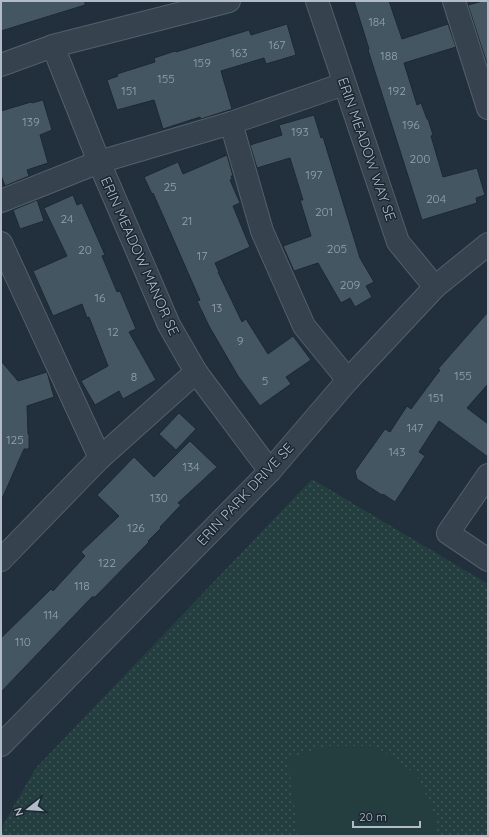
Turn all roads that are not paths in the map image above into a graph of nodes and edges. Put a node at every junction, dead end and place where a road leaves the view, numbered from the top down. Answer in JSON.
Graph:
{"nodes":[{"id":1,"x":229,"y":1,"type":"edge"},
{"id":2,"x":317,"y":1,"type":"edge"},
{"id":3,"x":454,"y":1,"type":"edge"},
{"id":4,"x":53,"y":46,"type":"junction"},
{"id":5,"x":1,"y":65,"type":"edge"},
{"id":6,"x":344,"y":84,"type":"junction"},
{"id":7,"x":488,"y":108,"type":"edge"},
{"id":8,"x":231,"y":123,"type":"junction"},
{"id":9,"x":99,"y":162,"type":"junction"},
{"id":10,"x":1,"y":201,"type":"edge"},
{"id":11,"x":1,"y":243,"type":"edge"},
{"id":12,"x":488,"y":244,"type":"edge"},
{"id":13,"x":435,"y":287,"type":"junction"},
{"id":14,"x":196,"y":372,"type":"junction"},
{"id":15,"x":348,"y":380,"type":"junction"},
{"id":16,"x":100,"y":458,"type":"junction"},
{"id":17,"x":270,"y":471,"type":"junction"},
{"id":18,"x":488,"y":475,"type":"edge"},
{"id":19,"x":1,"y":560,"type":"edge"},
{"id":20,"x":488,"y":560,"type":"edge"},
{"id":21,"x":1,"y":745,"type":"edge"}],
"edges":[{"from":1,"to":4,"type":"street"},
{"from":2,"to":6,"type":"street","name":"ERIN MEADOW WAY SE"},
{"from":3,"to":7,"type":"street"},
{"from":4,"to":5,"type":"street"},
{"from":4,"to":9,"type":"street","name":"ERIN MEADOW MANOR SE"},
{"from":6,"to":8,"type":"street"},
{"from":6,"to":13,"type":"street","name":"ERIN MEADOW WAY SE"},
{"from":8,"to":9,"type":"street"},
{"from":8,"to":15,"type":"street"},
{"from":9,"to":10,"type":"street"},
{"from":9,"to":14,"type":"street","name":"ERIN MEADOW MANOR SE"},
{"from":11,"to":16,"type":"street"},
{"from":12,"to":13,"type":"street","name":"ERIN PARK DRIVE SE"},
{"from":13,"to":15,"type":"street","name":"ERIN PARK DRIVE SE"},
{"from":14,"to":16,"type":"street"},
{"from":14,"to":17,"type":"street","name":"ERIN MEADOW MANOR SE"},
{"from":15,"to":17,"type":"street","name":"ERIN PARK DRIVE SE"},
{"from":16,"to":19,"type":"street"},
{"from":17,"to":21,"type":"street","name":"ERIN PARK DRIVE SE"},
{"from":18,"to":20,"type":"street"}]}
